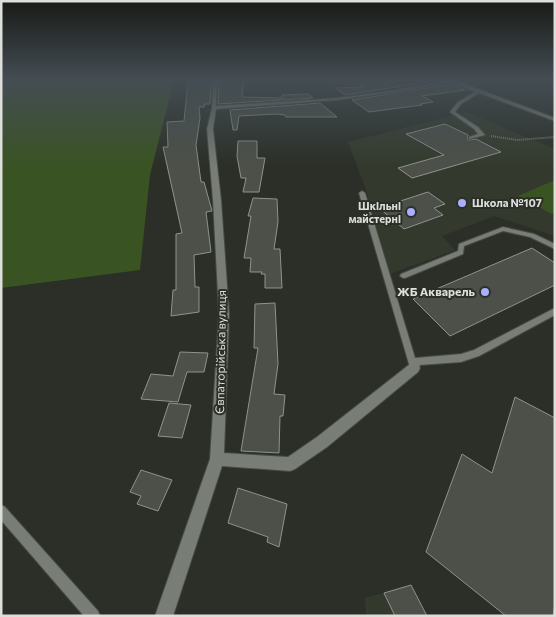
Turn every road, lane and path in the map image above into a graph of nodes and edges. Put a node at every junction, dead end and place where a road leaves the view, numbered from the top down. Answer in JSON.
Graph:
{"nodes":[{"id":1,"x":214,"y":108,"type":"edge"},
{"id":2,"x":454,"y":109,"type":"edge"},
{"id":3,"x":524,"y":109,"type":"edge"},
{"id":4,"x":555,"y":120,"type":"edge"},
{"id":5,"x":482,"y":135,"type":"junction"},
{"id":6,"x":555,"y":137,"type":"edge"},
{"id":7,"x":470,"y":138,"type":"dead end"},
{"id":8,"x":362,"y":193,"type":"dead end"},
{"id":9,"x":555,"y":247,"type":"edge"},
{"id":10,"x":403,"y":276,"type":"dead end"},
{"id":11,"x":555,"y":311,"type":"edge"},
{"id":12,"x":414,"y":368,"type":"junction"},
{"id":13,"x":217,"y":459,"type":"junction"},
{"id":14,"x":1,"y":511,"type":"edge"},
{"id":15,"x":93,"y":616,"type":"edge"},
{"id":16,"x":164,"y":616,"type":"edge"}],
"edges":[{"from":1,"to":13,"type":"street","name":"Євпаторійська вулиця"},
{"from":2,"to":5,"type":"street"},
{"from":3,"to":4,"type":"street"},
{"from":5,"to":6,"type":"path"},
{"from":5,"to":7,"type":"street"},
{"from":8,"to":12,"type":"lane"},
{"from":9,"to":10,"type":"lane"},
{"from":11,"to":12,"type":"lane"},
{"from":12,"to":13,"type":"street"},
{"from":13,"to":16,"type":"street","name":"Євпаторійська вулиця"},
{"from":14,"to":15,"type":"lane"}]}
